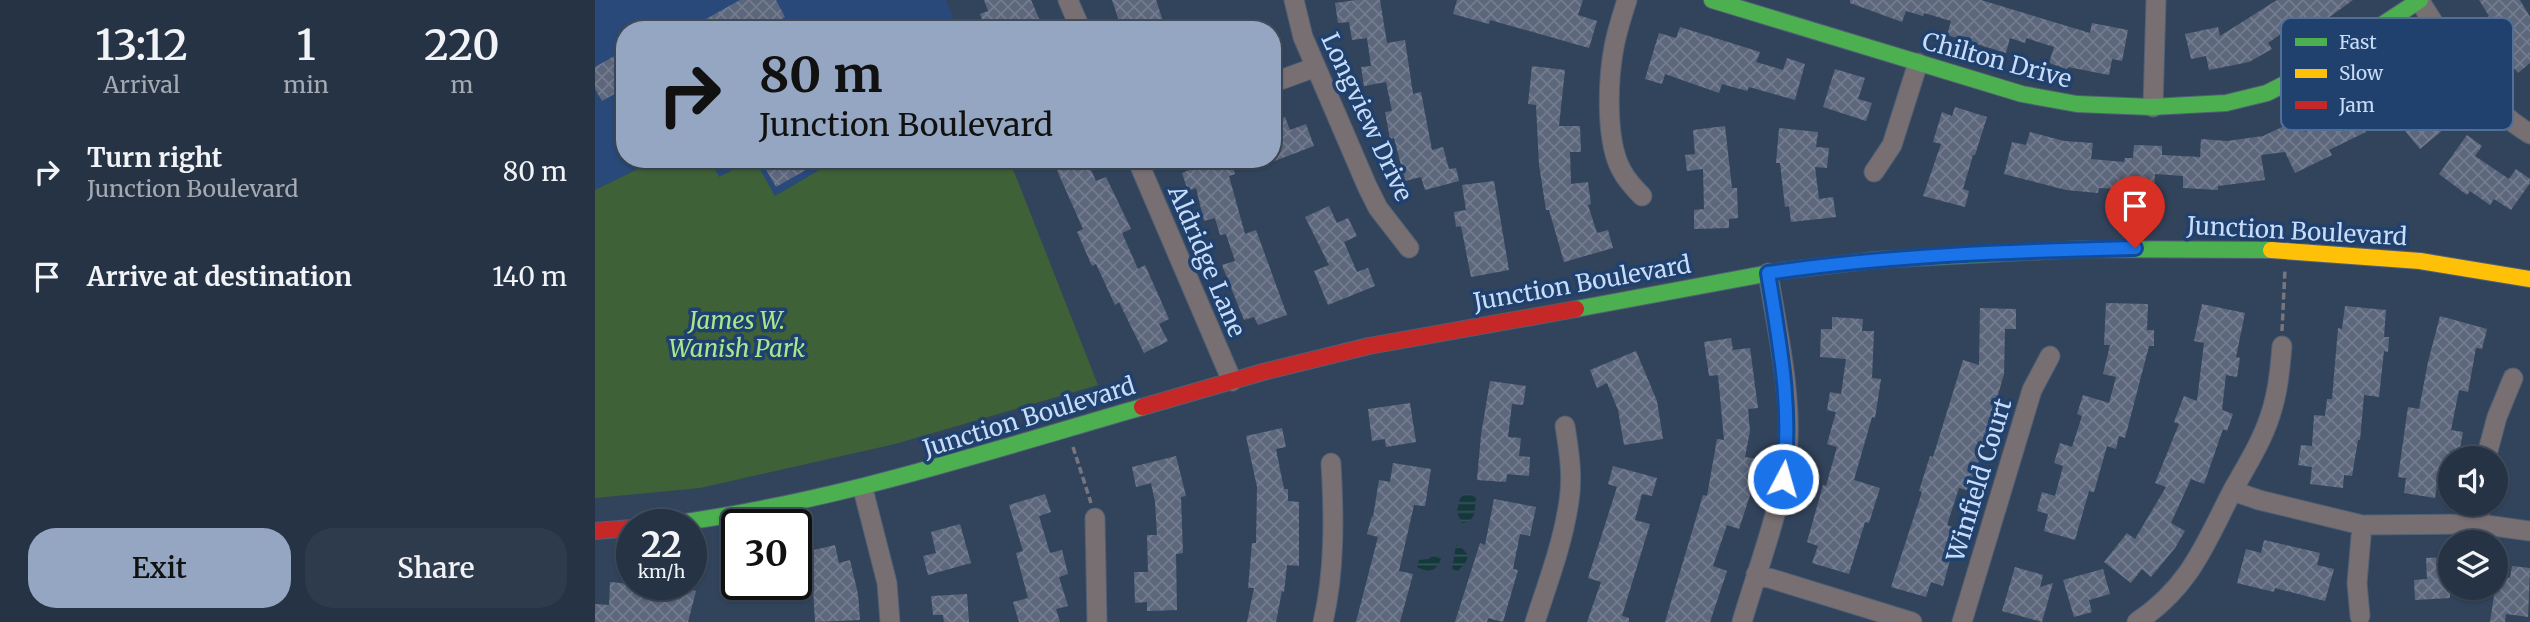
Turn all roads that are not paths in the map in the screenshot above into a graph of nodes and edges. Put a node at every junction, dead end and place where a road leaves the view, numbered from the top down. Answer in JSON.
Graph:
{"nodes":[{"id":1,"x":1068,"y":0,"type":"edge"},
{"id":2,"x":1294,"y":0,"type":"edge"},
{"id":3,"x":1627,"y":0,"type":"edge"},
{"id":4,"x":1712,"y":0,"type":"edge"},
{"id":5,"x":2156,"y":0,"type":"edge"},
{"id":6,"x":2420,"y":0,"type":"edge"},
{"id":7,"x":2392,"y":18,"type":"edge"},
{"id":8,"x":2431,"y":18,"type":"edge"},
{"id":9,"x":1077,"y":21,"type":"edge"},
{"id":10,"x":1919,"y":63,"type":"junction"},
{"id":11,"x":1316,"y":67,"type":"junction"},
{"id":12,"x":1281,"y":80,"type":"edge"},
{"id":13,"x":2281,"y":87,"type":"edge"},
{"id":14,"x":2153,"y":107,"type":"junction"},
{"id":15,"x":2513,"y":124,"type":"edge"},
{"id":16,"x":2530,"y":134,"type":"edge"},
{"id":17,"x":1140,"y":168,"type":"edge"},
{"id":18,"x":1874,"y":172,"type":"dead end"},
{"id":19,"x":1642,"y":197,"type":"dead end"},
{"id":20,"x":1409,"y":248,"type":"dead end"},
{"id":21,"x":1768,"y":273,"type":"junction"},
{"id":22,"x":2530,"y":279,"type":"edge"},
{"id":23,"x":2282,"y":346,"type":"road end"},
{"id":24,"x":2050,"y":356,"type":"dead end"},
{"id":25,"x":2513,"y":378,"type":"dead end"},
{"id":26,"x":1232,"y":381,"type":"junction"},
{"id":27,"x":1565,"y":426,"type":"dead end"},
{"id":28,"x":2489,"y":446,"type":"edge"},
{"id":29,"x":1331,"y":463,"type":"dead end"},
{"id":30,"x":863,"y":489,"type":"junction"},
{"id":31,"x":2233,"y":491,"type":"junction"},
{"id":32,"x":2456,"y":516,"type":"edge"},
{"id":33,"x":2486,"y":516,"type":"edge"},
{"id":34,"x":1095,"y":518,"type":"road end"},
{"id":35,"x":707,"y":519,"type":"edge"},
{"id":36,"x":2362,"y":524,"type":"junction"},
{"id":37,"x":616,"y":529,"type":"edge"},
{"id":38,"x":595,"y":531,"type":"edge"},
{"id":39,"x":2530,"y":531,"type":"edge"},
{"id":40,"x":1756,"y":574,"type":"junction"},
{"id":41,"x":2360,"y":616,"type":"dead end"},
{"id":42,"x":890,"y":622,"type":"edge"},
{"id":43,"x":1097,"y":622,"type":"edge"},
{"id":44,"x":1323,"y":622,"type":"edge"},
{"id":45,"x":1535,"y":622,"type":"edge"},
{"id":46,"x":1742,"y":622,"type":"edge"},
{"id":47,"x":1912,"y":622,"type":"edge"},
{"id":48,"x":1962,"y":622,"type":"edge"},
{"id":49,"x":2137,"y":622,"type":"edge"}],
"edges":[{"from":1,"to":9,"type":"street"},
{"from":2,"to":11,"type":"street","name":"Longview Drive"},
{"from":3,"to":19,"type":"street"},
{"from":4,"to":10,"type":"main road","name":"Chilton Drive"},
{"from":5,"to":14,"type":"street"},
{"from":6,"to":7,"type":"main road","name":"Chilton Drive"},
{"from":6,"to":8,"type":"street"},
{"from":10,"to":14,"type":"main road","name":"Chilton Drive"},
{"from":10,"to":18,"type":"street"},
{"from":11,"to":12,"type":"street"},
{"from":11,"to":20,"type":"street","name":"Longview Drive"},
{"from":13,"to":14,"type":"main road","name":"Chilton Drive"},
{"from":15,"to":16,"type":"street"},
{"from":17,"to":26,"type":"street","name":"Aldridge Lane"},
{"from":21,"to":22,"type":"main road","name":"Junction Boulevard"},
{"from":21,"to":26,"type":"main road","name":"Junction Boulevard"},
{"from":21,"to":40,"type":"street"},
{"from":23,"to":31,"type":"street"},
{"from":24,"to":48,"type":"street","name":"Winfield Court"},
{"from":25,"to":28,"type":"street"},
{"from":26,"to":30,"type":"main road","name":"Junction Boulevard"},
{"from":27,"to":45,"type":"street"},
{"from":29,"to":44,"type":"street"},
{"from":30,"to":35,"type":"main road","name":"Junction Boulevard"},
{"from":30,"to":42,"type":"street"},
{"from":31,"to":36,"type":"street"},
{"from":31,"to":49,"type":"street"},
{"from":32,"to":36,"type":"street"},
{"from":33,"to":39,"type":"street"},
{"from":34,"to":43,"type":"street"},
{"from":36,"to":41,"type":"street"},
{"from":37,"to":38,"type":"main road"},
{"from":40,"to":46,"type":"street"},
{"from":40,"to":47,"type":"street"}]}
